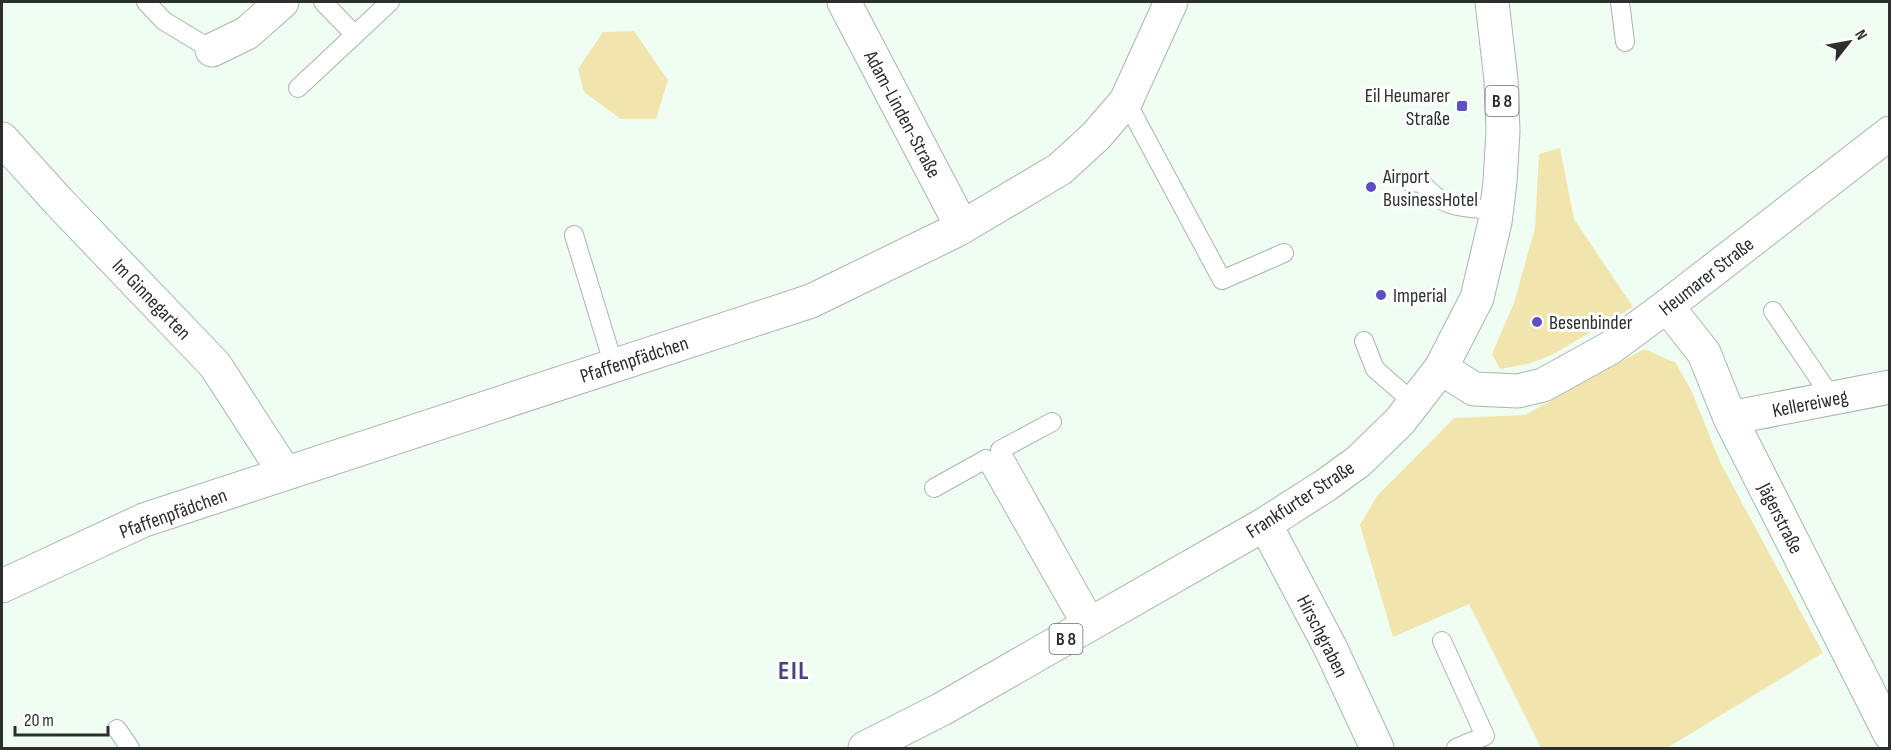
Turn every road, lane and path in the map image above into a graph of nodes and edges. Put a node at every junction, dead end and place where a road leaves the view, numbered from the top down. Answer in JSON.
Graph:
{"nodes":[{"id":1,"x":146,"y":2,"type":"edge"},
{"id":2,"x":282,"y":2,"type":"edge"},
{"id":3,"x":323,"y":2,"type":"edge"},
{"id":4,"x":390,"y":2,"type":"edge"},
{"id":5,"x":844,"y":2,"type":"edge"},
{"id":6,"x":1171,"y":2,"type":"edge"},
{"id":7,"x":1492,"y":2,"type":"edge"},
{"id":8,"x":1620,"y":2,"type":"edge"},
{"id":9,"x":355,"y":35,"type":"junction"},
{"id":10,"x":1625,"y":42,"type":"dead end"},
{"id":11,"x":212,"y":50,"type":"joint"},
{"id":12,"x":298,"y":88,"type":"dead end"},
{"id":13,"x":1126,"y":101,"type":"junction"},
{"id":14,"x":1890,"y":133,"type":"edge"},
{"id":15,"x":2,"y":139,"type":"edge"},
{"id":16,"x":1410,"y":182,"type":"dead end"},
{"id":17,"x":1496,"y":210,"type":"junction"},
{"id":18,"x":962,"y":227,"type":"junction"},
{"id":19,"x":574,"y":235,"type":"dead end"},
{"id":20,"x":1284,"y":253,"type":"dead end"},
{"id":21,"x":1667,"y":306,"type":"junction"},
{"id":22,"x":1773,"y":311,"type":"dead end"},
{"id":23,"x":1364,"y":341,"type":"dead end"},
{"id":24,"x":614,"y":366,"type":"junction"},
{"id":25,"x":1441,"y":368,"type":"junction"},
{"id":26,"x":1890,"y":387,"type":"edge"},
{"id":27,"x":1832,"y":398,"type":"junction"},
{"id":28,"x":1414,"y":403,"type":"junction"},
{"id":29,"x":1730,"y":418,"type":"junction"},
{"id":30,"x":1052,"y":422,"type":"dead end"},
{"id":31,"x":285,"y":473,"type":"junction"},
{"id":32,"x":934,"y":488,"type":"dead end"},
{"id":33,"x":1265,"y":524,"type":"junction"},
{"id":34,"x":2,"y":586,"type":"edge"},
{"id":35,"x":1089,"y":626,"type":"junction"},
{"id":36,"x":1442,"y":641,"type":"dead end"},
{"id":37,"x":117,"y":729,"type":"dead end"},
{"id":38,"x":1890,"y":734,"type":"edge"},
{"id":39,"x":130,"y":748,"type":"edge"},
{"id":40,"x":865,"y":748,"type":"edge"},
{"id":41,"x":1377,"y":748,"type":"edge"},
{"id":42,"x":1456,"y":748,"type":"edge"}],
"edges":[{"from":1,"to":11,"type":"lane"},
{"from":2,"to":11,"type":"street"},
{"from":3,"to":9,"type":"lane"},
{"from":4,"to":9,"type":"lane"},
{"from":5,"to":18,"type":"street","name":"Adam-Linden-Straße"},
{"from":6,"to":13,"type":"street","name":"Pfaffenpfädchen"},
{"from":7,"to":17,"type":"street","name":"Frankfurter Straße","number":"B 8"},
{"from":8,"to":10,"type":"lane"},
{"from":9,"to":12,"type":"lane"},
{"from":13,"to":18,"type":"street","name":"Pfaffenpfädchen"},
{"from":13,"to":20,"type":"lane"},
{"from":14,"to":21,"type":"street","name":"Heumarer Straße"},
{"from":15,"to":31,"type":"street","name":"Im Ginnegarten"},
{"from":16,"to":17,"type":"lane"},
{"from":17,"to":25,"type":"street","name":"Frankfurter Straße","number":"B 8"},
{"from":18,"to":24,"type":"street","name":"Pfaffenpfädchen"},
{"from":19,"to":24,"type":"lane"},
{"from":21,"to":25,"type":"street","name":"Heumarer Straße"},
{"from":21,"to":29,"type":"street","name":"Jägerstraße"},
{"from":22,"to":27,"type":"lane"},
{"from":23,"to":28,"type":"lane"},
{"from":24,"to":31,"type":"street","name":"Pfaffenpfädchen"},
{"from":25,"to":28,"type":"street","name":"Frankfurter Straße","number":"B 8"},
{"from":26,"to":27,"type":"street","name":"Kellereiweg"},
{"from":27,"to":29,"type":"street","name":"Kellereiweg"},
{"from":28,"to":33,"type":"street","name":"Frankfurter Straße","number":"B 8"},
{"from":29,"to":38,"type":"street","name":"Jägerstraße"},
{"from":30,"to":35,"type":"lane"},
{"from":31,"to":34,"type":"street","name":"Pfaffenpfädchen"},
{"from":32,"to":35,"type":"lane"},
{"from":33,"to":35,"type":"street","name":"Frankfurter Straße","number":"B 8"},
{"from":33,"to":41,"type":"street","name":"Hirschgraben"},
{"from":35,"to":40,"type":"street","name":"Frankfurter Straße","number":"B 8"},
{"from":36,"to":42,"type":"lane"},
{"from":37,"to":39,"type":"lane"}]}
